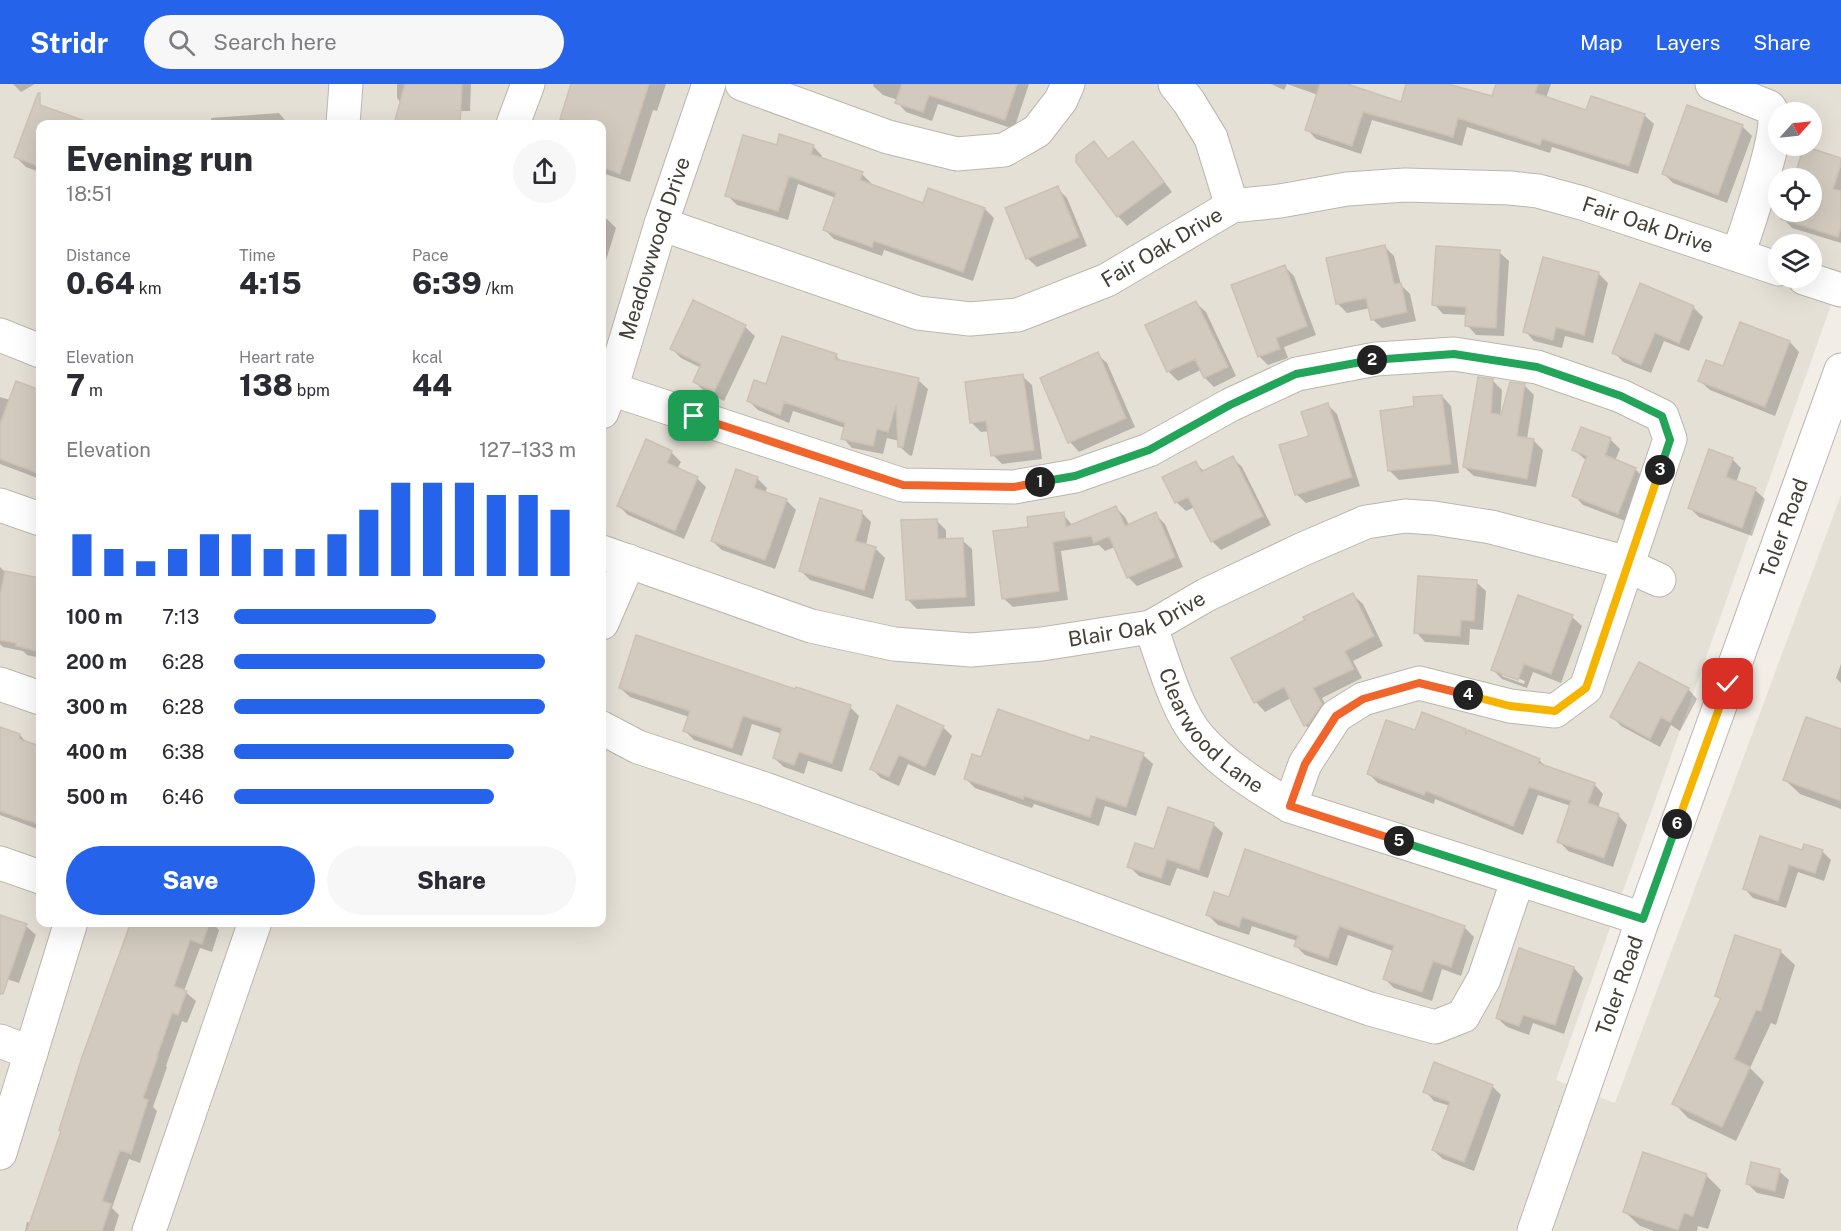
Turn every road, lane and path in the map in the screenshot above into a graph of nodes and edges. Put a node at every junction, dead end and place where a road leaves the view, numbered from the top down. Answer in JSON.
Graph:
{"nodes":[{"id":1,"x":346,"y":84,"type":"edge"},
{"id":2,"x":528,"y":84,"type":"edge"},
{"id":3,"x":709,"y":84,"type":"edge"},
{"id":4,"x":742,"y":84,"type":"edge"},
{"id":5,"x":1068,"y":84,"type":"edge"},
{"id":6,"x":1174,"y":84,"type":"edge"},
{"id":7,"x":1712,"y":84,"type":"edge"},
{"id":8,"x":344,"y":120,"type":"edge"},
{"id":9,"x":514,"y":120,"type":"edge"},
{"id":10,"x":1232,"y":206,"type":"junction"},
{"id":11,"x":661,"y":224,"type":"junction"},
{"id":12,"x":1738,"y":255,"type":"junction"},
{"id":13,"x":1768,"y":265,"type":"edge"},
{"id":14,"x":1822,"y":284,"type":"edge"},
{"id":15,"x":1841,"y":290,"type":"edge"},
{"id":16,"x":0,"y":335,"type":"edge"},
{"id":17,"x":36,"y":349,"type":"edge"},
{"id":18,"x":1841,"y":370,"type":"edge"},
{"id":19,"x":606,"y":401,"type":"edge"},
{"id":20,"x":0,"y":505,"type":"edge"},
{"id":21,"x":36,"y":518,"type":"edge"},
{"id":22,"x":615,"y":557,"type":"edge"},
{"id":23,"x":1628,"y":566,"type":"junction"},
{"id":24,"x":1659,"y":580,"type":"dead end"},
{"id":25,"x":606,"y":603,"type":"edge"},
{"id":26,"x":1150,"y":627,"type":"junction"},
{"id":27,"x":0,"y":684,"type":"edge"},
{"id":28,"x":36,"y":697,"type":"edge"},
{"id":29,"x":606,"y":730,"type":"edge"},
{"id":30,"x":1290,"y":806,"type":"junction"},
{"id":31,"x":0,"y":863,"type":"edge"},
{"id":32,"x":36,"y":876,"type":"edge"},
{"id":33,"x":1518,"y":879,"type":"junction"},
{"id":34,"x":1643,"y":919,"type":"junction"},
{"id":35,"x":69,"y":927,"type":"edge"},
{"id":36,"x":253,"y":927,"type":"edge"},
{"id":37,"x":0,"y":1041,"type":"edge"},
{"id":38,"x":31,"y":1053,"type":"junction"},
{"id":39,"x":0,"y":1153,"type":"edge"},
{"id":40,"x":149,"y":1231,"type":"edge"},
{"id":41,"x":1534,"y":1231,"type":"edge"}],
"edges":[{"from":1,"to":8,"type":"street"},
{"from":2,"to":9,"type":"street"},
{"from":3,"to":11,"type":"street","name":"Meadowwood Drive"},
{"from":4,"to":5,"type":"street"},
{"from":6,"to":10,"type":"street"},
{"from":7,"to":12,"type":"street"},
{"from":10,"to":11,"type":"street","name":"Fair Oak Drive"},
{"from":10,"to":12,"type":"street","name":"Fair Oak Drive"},
{"from":11,"to":19,"type":"street","name":"Meadowwood Drive"},
{"from":12,"to":13,"type":"street","name":"Fair Oak Drive"},
{"from":14,"to":15,"type":"street"},
{"from":16,"to":17,"type":"street"},
{"from":18,"to":34,"type":"street","name":"Toler Road"},
{"from":19,"to":23,"type":"street"},
{"from":20,"to":21,"type":"street"},
{"from":22,"to":25,"type":"street"},
{"from":22,"to":26,"type":"street","name":"Blair Oak Drive"},
{"from":23,"to":24,"type":"street","name":"Blair Oak Drive"},
{"from":23,"to":26,"type":"street","name":"Blair Oak Drive"},
{"from":23,"to":30,"type":"street"},
{"from":26,"to":30,"type":"street","name":"Clearwood Lane"},
{"from":27,"to":28,"type":"street"},
{"from":29,"to":33,"type":"street"},
{"from":30,"to":33,"type":"street","name":"Clearwood Lane"},
{"from":31,"to":32,"type":"street"},
{"from":33,"to":34,"type":"street","name":"Clearwood Lane"},
{"from":34,"to":41,"type":"street","name":"Toler Road"},
{"from":35,"to":38,"type":"street"},
{"from":36,"to":40,"type":"street"},
{"from":37,"to":38,"type":"street"},
{"from":38,"to":39,"type":"street"}]}
